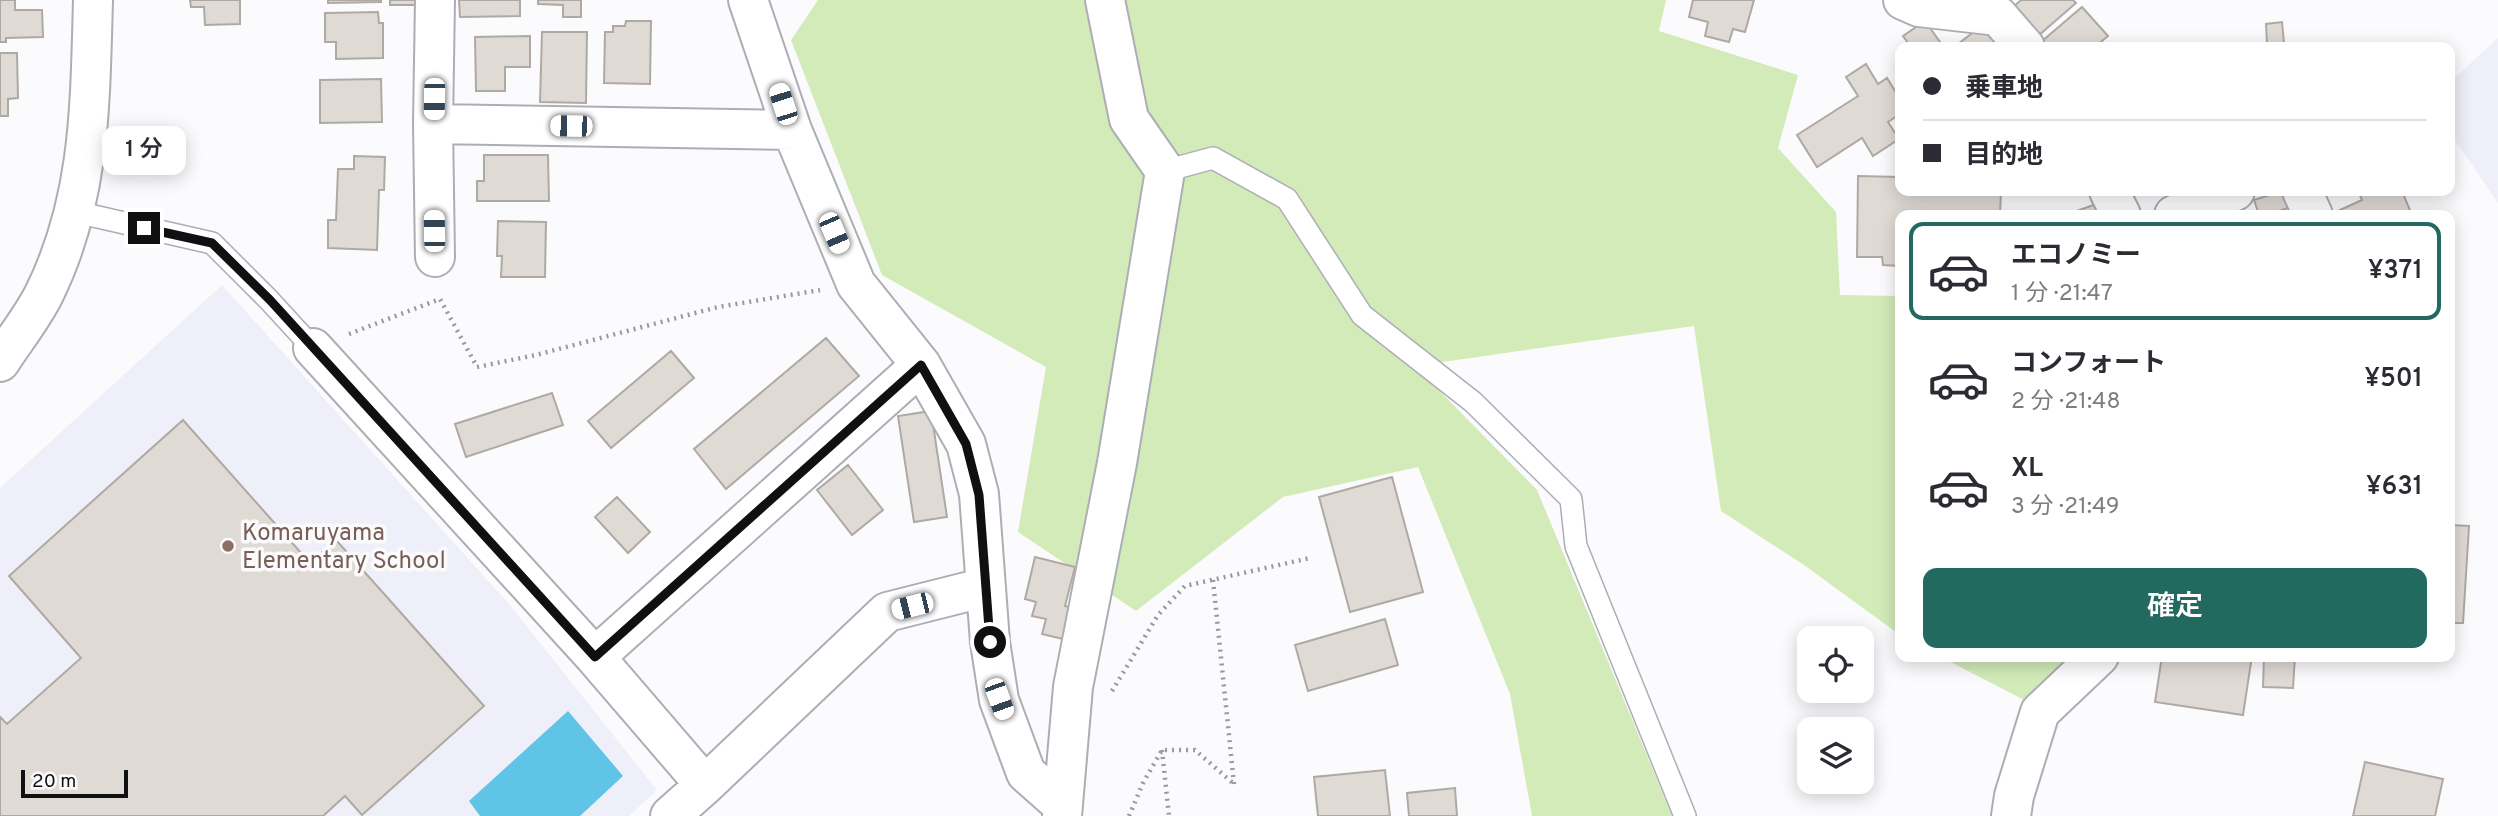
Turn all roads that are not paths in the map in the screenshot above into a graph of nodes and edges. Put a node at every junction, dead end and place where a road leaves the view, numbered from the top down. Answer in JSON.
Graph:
{"nodes":[{"id":1,"x":93,"y":0,"type":"edge"},
{"id":2,"x":435,"y":0,"type":"edge"},
{"id":3,"x":748,"y":0,"type":"edge"},
{"id":4,"x":1105,"y":0,"type":"edge"},
{"id":5,"x":1903,"y":0,"type":"edge"},
{"id":6,"x":2021,"y":42,"type":"edge"},
{"id":7,"x":433,"y":124,"type":"junction"},
{"id":8,"x":792,"y":131,"type":"junction"},
{"id":9,"x":1165,"y":171,"type":"junction"},
{"id":10,"x":2222,"y":196,"type":"edge"},
{"id":11,"x":2187,"y":210,"type":"edge"},
{"id":12,"x":76,"y":212,"type":"junction"},
{"id":13,"x":435,"y":257,"type":"dead end"},
{"id":14,"x":313,"y":348,"type":"joint"},
{"id":15,"x":0,"y":362,"type":"edge"},
{"id":16,"x":921,"y":365,"type":"junction"},
{"id":17,"x":986,"y":587,"type":"junction"},
{"id":18,"x":595,"y":657,"type":"junction"},
{"id":19,"x":2093,"y":662,"type":"edge"},
{"id":20,"x":705,"y":785,"type":"junction"},
{"id":21,"x":1062,"y":810,"type":"edge"},
{"id":22,"x":670,"y":816,"type":"edge"},
{"id":23,"x":1685,"y":816,"type":"edge"},
{"id":24,"x":2011,"y":816,"type":"edge"}],
"edges":[{"from":1,"to":12,"type":"street"},
{"from":2,"to":7,"type":"street"},
{"from":3,"to":8,"type":"street"},
{"from":4,"to":9,"type":"street"},
{"from":5,"to":6,"type":"street"},
{"from":7,"to":8,"type":"street"},
{"from":7,"to":13,"type":"street"},
{"from":8,"to":16,"type":"street"},
{"from":9,"to":21,"type":"street"},
{"from":9,"to":23,"type":"lane"},
{"from":10,"to":11,"type":"street"},
{"from":12,"to":14,"type":"lane"},
{"from":12,"to":15,"type":"street"},
{"from":14,"to":18,"type":"street"},
{"from":16,"to":17,"type":"street"},
{"from":16,"to":18,"type":"street"},
{"from":17,"to":20,"type":"street"},
{"from":17,"to":21,"type":"street"},
{"from":18,"to":20,"type":"street"},
{"from":19,"to":24,"type":"street"},
{"from":20,"to":22,"type":"street"}]}
